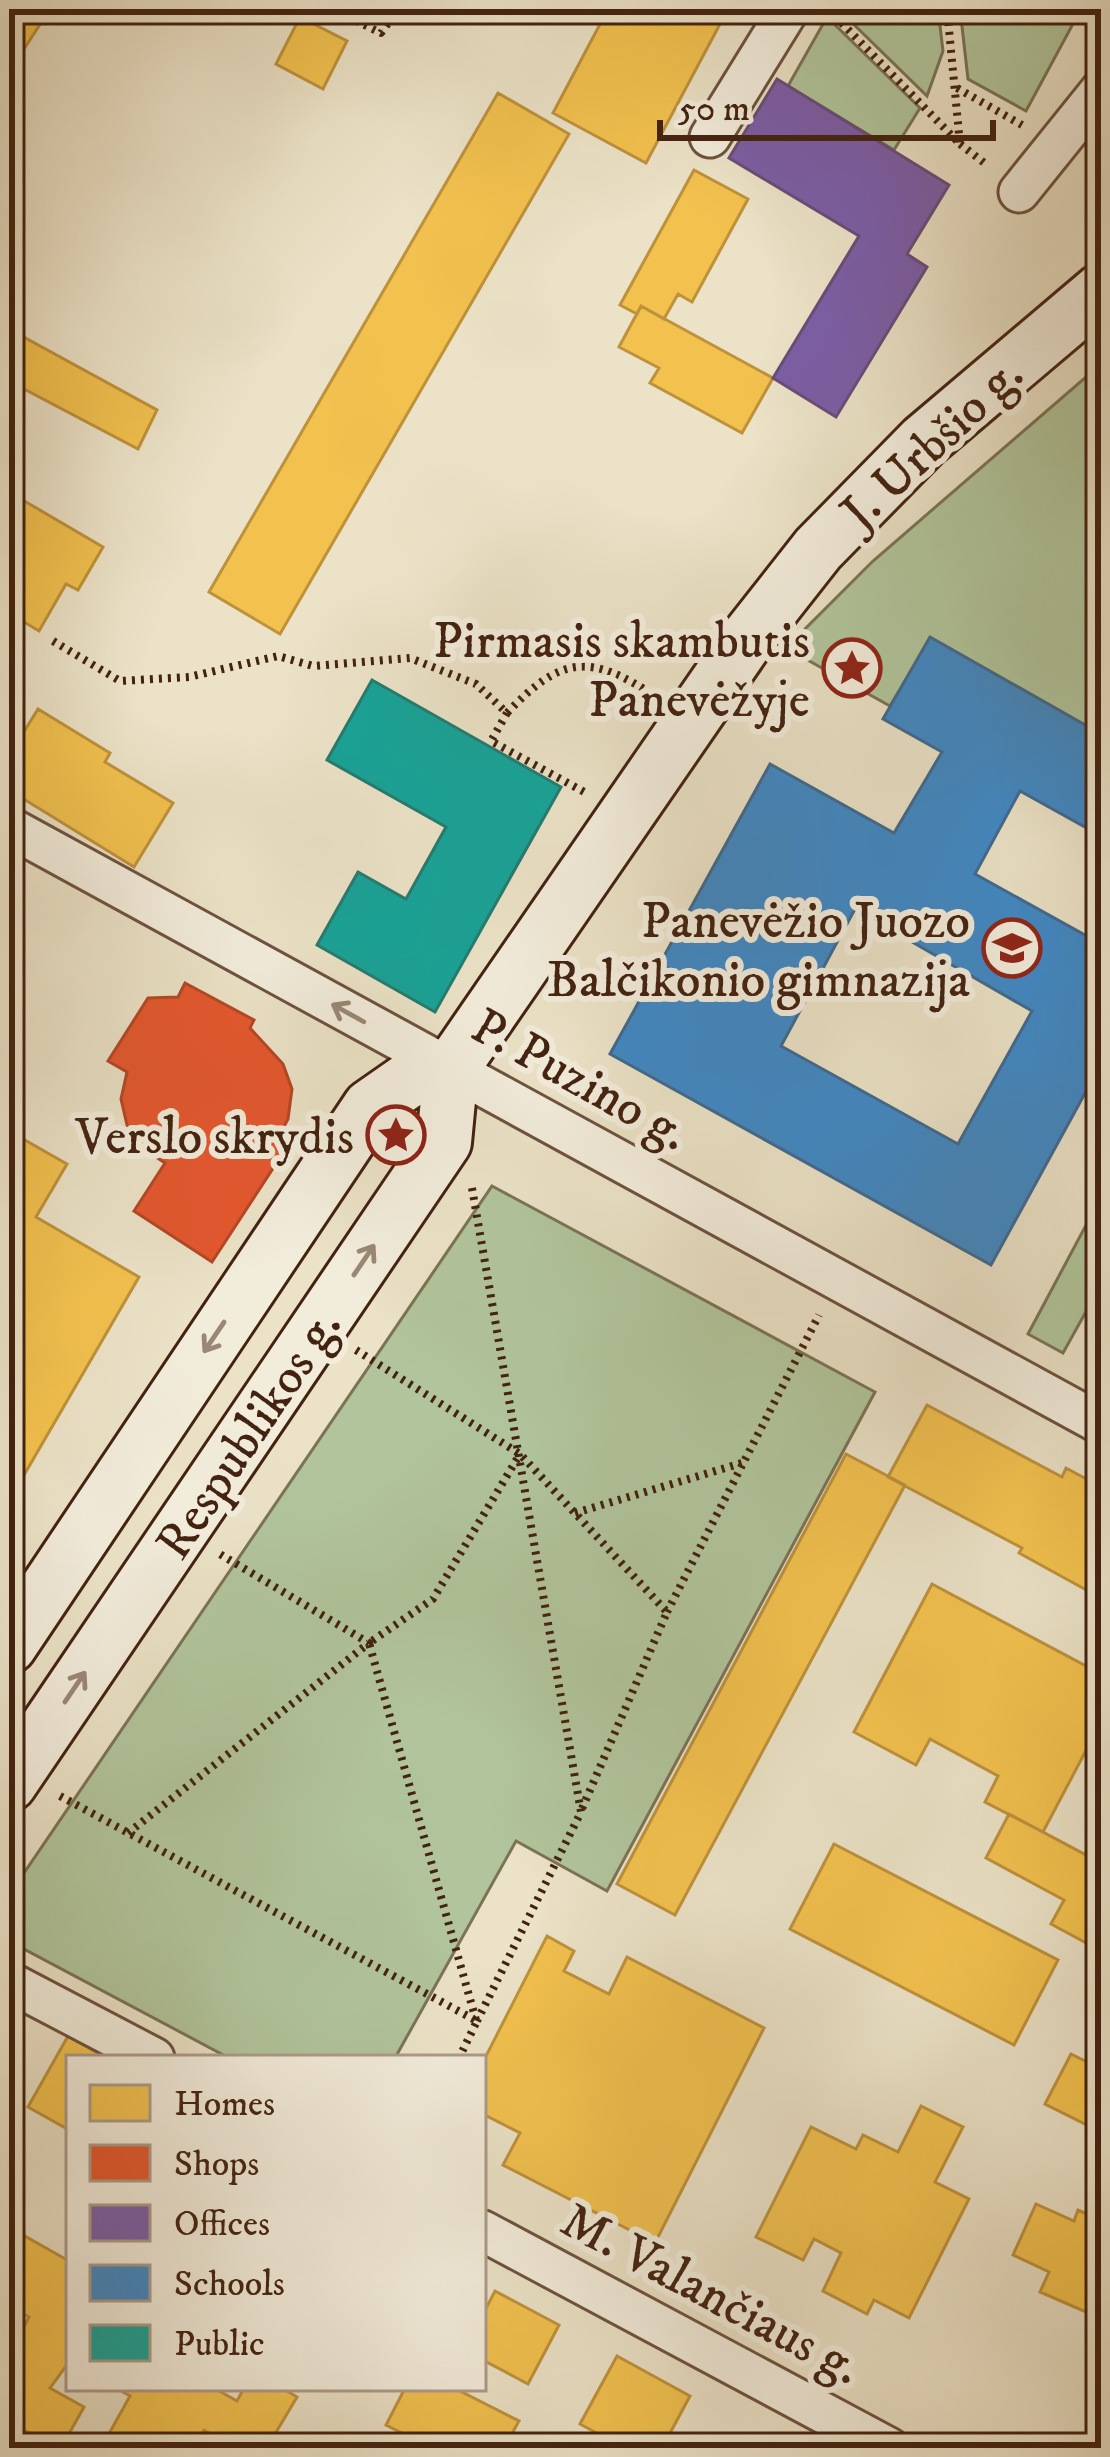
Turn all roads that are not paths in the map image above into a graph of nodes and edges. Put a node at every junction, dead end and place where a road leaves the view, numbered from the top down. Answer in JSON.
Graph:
{"nodes":[{"id":1,"x":789,"y":9,"type":"edge"},
{"id":2,"x":1101,"y":90,"type":"edge"},
{"id":3,"x":710,"y":136,"type":"dead end"},
{"id":4,"x":1019,"y":192,"type":"dead end"},
{"id":5,"x":1101,"y":291,"type":"edge"},
{"id":6,"x":818,"y":549,"type":"joint"},
{"id":7,"x":9,"y":827,"type":"edge"},
{"id":8,"x":451,"y":1069,"type":"junction"},
{"id":9,"x":1101,"y":1424,"type":"edge"},
{"id":10,"x":9,"y":1646,"type":"edge"},
{"id":11,"x":13,"y":1778,"type":"edge"},
{"id":12,"x":9,"y":1982,"type":"edge"},
{"id":13,"x":148,"y":2055,"type":"edge"},
{"id":14,"x":486,"y":2233,"type":"edge"},
{"id":15,"x":889,"y":2448,"type":"edge"}],
"edges":[{"from":1,"to":3,"type":"street"},
{"from":2,"to":4,"type":"street"},
{"from":5,"to":6,"type":"main road","name":"J. Urbšio g."},
{"from":6,"to":8,"type":"main road","name":"Respublikos g."},
{"from":8,"to":7,"type":"street","name":"P. Puzino g.","one_way":true},
{"from":8,"to":9,"type":"street","name":"P. Puzino g."},
{"from":8,"to":10,"type":"main road","name":"Respublikos g.","one_way":true},
{"from":11,"to":8,"type":"main road","name":"Respublikos g.","one_way":true},
{"from":12,"to":13,"type":"street"},
{"from":14,"to":15,"type":"street","name":"M. Valančiaus g."}]}
